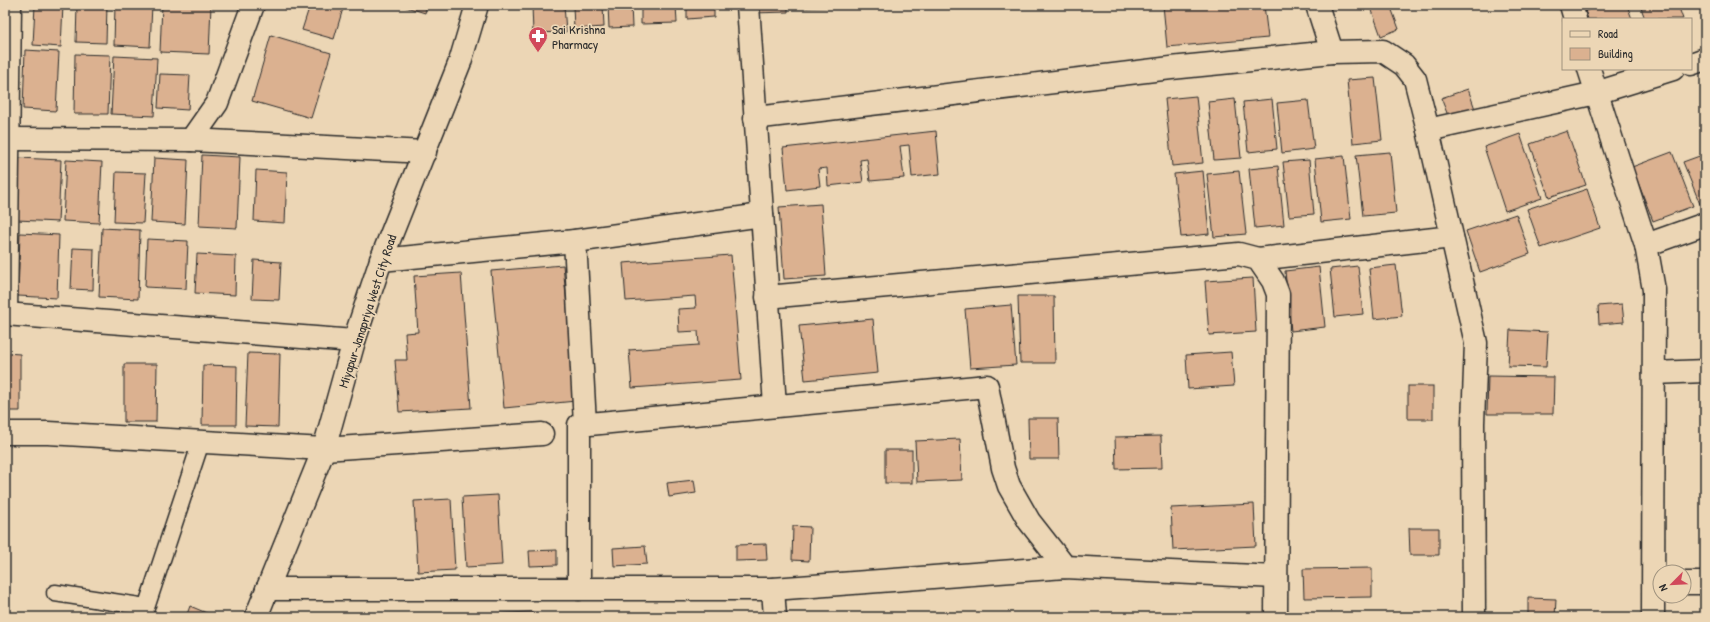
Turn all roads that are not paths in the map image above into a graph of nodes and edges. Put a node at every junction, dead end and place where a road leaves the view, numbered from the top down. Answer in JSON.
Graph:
{"nodes":[{"id":1,"x":10,"y":5,"type":"edge"},
{"id":2,"x":253,"y":5,"type":"edge"},
{"id":3,"x":477,"y":5,"type":"edge"},
{"id":4,"x":748,"y":5,"type":"edge"},
{"id":5,"x":1317,"y":5,"type":"edge"},
{"id":6,"x":1571,"y":5,"type":"edge"},
{"id":7,"x":1575,"y":18,"type":"edge"},
{"id":8,"x":1332,"y":52,"type":"junction"},
{"id":9,"x":1705,"y":59,"type":"edge"},
{"id":10,"x":1692,"y":64,"type":"edge"},
{"id":11,"x":1589,"y":70,"type":"edge"},
{"id":12,"x":1671,"y":70,"type":"edge"},
{"id":13,"x":1596,"y":92,"type":"junction"},
{"id":14,"x":755,"y":118,"type":"junction"},
{"id":15,"x":1428,"y":130,"type":"junction"},
{"id":16,"x":9,"y":139,"type":"junction"},
{"id":17,"x":191,"y":140,"type":"junction"},
{"id":18,"x":425,"y":152,"type":"junction"},
{"id":19,"x":762,"y":214,"type":"junction"},
{"id":20,"x":1705,"y":224,"type":"edge"},
{"id":21,"x":1452,"y":237,"type":"junction"},
{"id":22,"x":575,"y":241,"type":"junction"},
{"id":23,"x":1646,"y":245,"type":"junction"},
{"id":24,"x":1258,"y":259,"type":"junction"},
{"id":25,"x":381,"y":260,"type":"junction"},
{"id":26,"x":767,"y":297,"type":"junction"},
{"id":27,"x":6,"y":314,"type":"edge"},
{"id":28,"x":354,"y":341,"type":"junction"},
{"id":29,"x":1705,"y":371,"type":"edge"},
{"id":30,"x":1654,"y":373,"type":"junction"},
{"id":31,"x":775,"y":406,"type":"junction"},
{"id":32,"x":585,"y":424,"type":"junction"},
{"id":33,"x":5,"y":433,"type":"edge"},
{"id":34,"x":542,"y":434,"type":"dead end"},
{"id":35,"x":201,"y":442,"type":"junction"},
{"id":36,"x":324,"y":449,"type":"junction"},
{"id":37,"x":1656,"y":564,"type":"edge"},
{"id":38,"x":1065,"y":567,"type":"junction"},
{"id":39,"x":1276,"y":577,"type":"junction"},
{"id":40,"x":1692,"y":583,"type":"edge"},
{"id":41,"x":1705,"y":583,"type":"edge"},
{"id":42,"x":267,"y":589,"type":"junction"},
{"id":43,"x":579,"y":589,"type":"junction"},
{"id":44,"x":773,"y":589,"type":"junction"},
{"id":45,"x":55,"y":593,"type":"dead end"},
{"id":46,"x":1654,"y":604,"type":"edge"},
{"id":47,"x":144,"y":612,"type":"edge"},
{"id":48,"x":256,"y":617,"type":"edge"},
{"id":49,"x":775,"y":617,"type":"edge"},
{"id":50,"x":1276,"y":617,"type":"edge"},
{"id":51,"x":1474,"y":617,"type":"edge"},
{"id":52,"x":1653,"y":617,"type":"edge"}],
"edges":[{"from":1,"to":16,"type":"street"},
{"from":2,"to":17,"type":"street"},
{"from":3,"to":18,"type":"street","name":"Miyapur-Janapriya West City Road"},
{"from":4,"to":14,"type":"street"},
{"from":5,"to":8,"type":"street"},
{"from":6,"to":7,"type":"street"},
{"from":8,"to":14,"type":"street"},
{"from":8,"to":15,"type":"street"},
{"from":9,"to":10,"type":"street"},
{"from":11,"to":13,"type":"street"},
{"from":12,"to":13,"type":"street"},
{"from":13,"to":15,"type":"street"},
{"from":13,"to":23,"type":"street"},
{"from":14,"to":19,"type":"street"},
{"from":15,"to":21,"type":"street"},
{"from":16,"to":17,"type":"street"},
{"from":16,"to":27,"type":"street"},
{"from":17,"to":18,"type":"street"},
{"from":18,"to":25,"type":"street","name":"Miyapur-Janapriya West City Road"},
{"from":19,"to":22,"type":"street"},
{"from":19,"to":26,"type":"street"},
{"from":20,"to":23,"type":"street"},
{"from":21,"to":24,"type":"street"},
{"from":21,"to":51,"type":"street"},
{"from":22,"to":25,"type":"street"},
{"from":22,"to":32,"type":"street"},
{"from":23,"to":30,"type":"street"},
{"from":24,"to":26,"type":"street"},
{"from":24,"to":39,"type":"street"},
{"from":25,"to":28,"type":"street","name":"Miyapur-Janapriya West City Road"},
{"from":26,"to":31,"type":"street"},
{"from":27,"to":28,"type":"street"},
{"from":28,"to":36,"type":"street","name":"Miyapur-Janapriya West City Road"},
{"from":29,"to":30,"type":"street"},
{"from":30,"to":37,"type":"street"},
{"from":31,"to":32,"type":"street"},
{"from":31,"to":38,"type":"street"},
{"from":32,"to":43,"type":"street"},
{"from":33,"to":35,"type":"street"},
{"from":34,"to":36,"type":"street"},
{"from":35,"to":36,"type":"street"},
{"from":35,"to":47,"type":"lane"},
{"from":36,"to":42,"type":"street","name":"Miyapur-Janapriya West City Road"},
{"from":38,"to":39,"type":"street"},
{"from":38,"to":44,"type":"street"},
{"from":39,"to":50,"type":"street"},
{"from":40,"to":41,"type":"street"},
{"from":42,"to":43,"type":"street"},
{"from":42,"to":48,"type":"street","name":"Miyapur-Janapriya West City Road"},
{"from":43,"to":44,"type":"street"},
{"from":44,"to":49,"type":"street"},
{"from":45,"to":47,"type":"lane"},
{"from":46,"to":52,"type":"street"}]}
